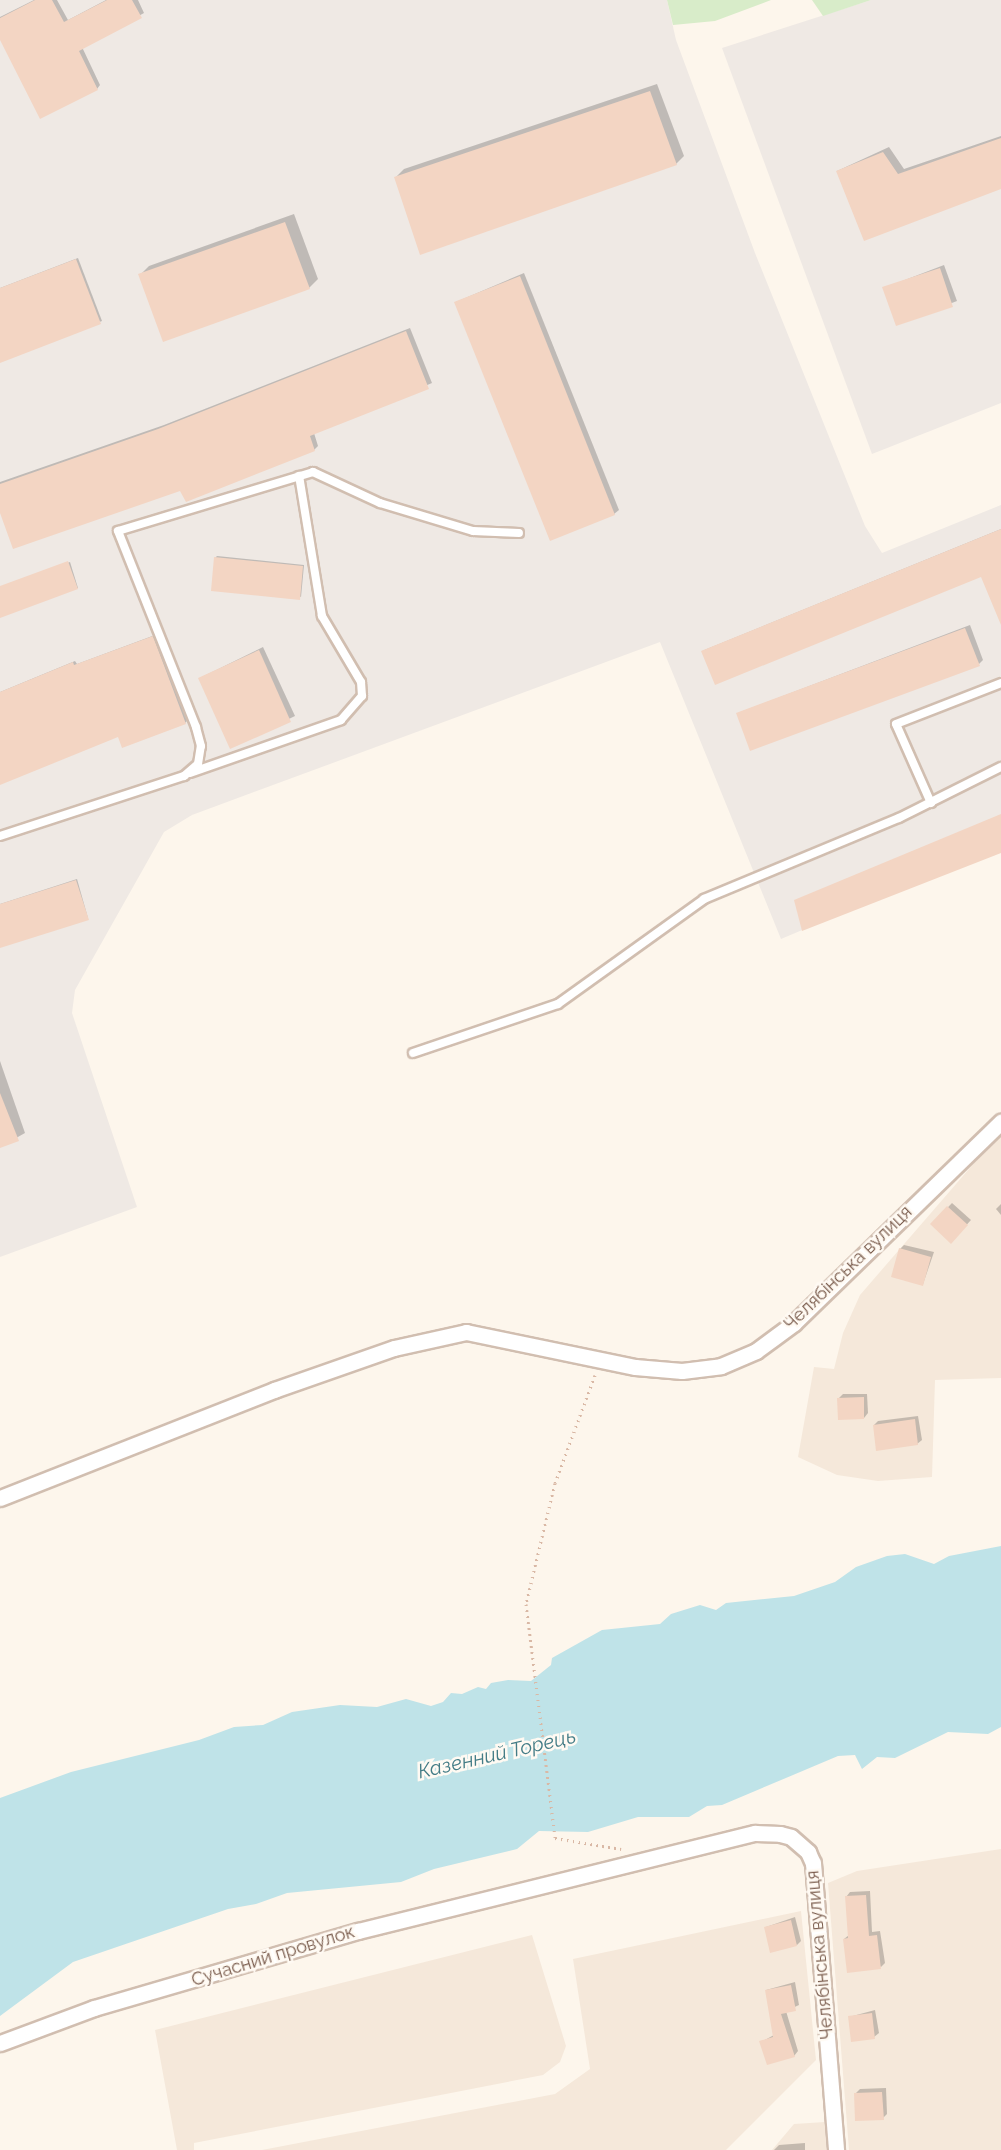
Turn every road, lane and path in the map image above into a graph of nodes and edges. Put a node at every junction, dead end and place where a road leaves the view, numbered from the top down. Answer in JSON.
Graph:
{"nodes":[{"id":1,"x":299,"y":476,"type":"junction"},
{"id":2,"x":519,"y":533,"type":"dead end"},
{"id":3,"x":1001,"y":683,"type":"edge"},
{"id":4,"x":1001,"y":767,"type":"edge"},
{"id":5,"x":184,"y":776,"type":"junction"},
{"id":6,"x":931,"y":803,"type":"junction"},
{"id":7,"x":0,"y":836,"type":"edge"},
{"id":8,"x":413,"y":1053,"type":"dead end"},
{"id":9,"x":1001,"y":1122,"type":"edge"},
{"id":10,"x":600,"y":1362,"type":"junction"},
{"id":11,"x":0,"y":1498,"type":"edge"},
{"id":12,"x":650,"y":1861,"type":"junction"},
{"id":13,"x":550,"y":1884,"type":"joint"},
{"id":14,"x":0,"y":2043,"type":"edge"},
{"id":15,"x":836,"y":2150,"type":"edge"}],
"edges":[{"from":1,"to":2,"type":"lane"},
{"from":1,"to":5,"type":"lane"},
{"from":1,"to":5,"type":"lane"},
{"from":3,"to":6,"type":"lane"},
{"from":4,"to":6,"type":"lane"},
{"from":5,"to":7,"type":"lane"},
{"from":6,"to":8,"type":"lane"},
{"from":9,"to":10,"type":"street","name":"Челябінська вулиця"},
{"from":10,"to":11,"type":"street","name":"Челябінська вулиця"},
{"from":10,"to":12,"type":"path"},
{"from":12,"to":13,"type":"street","name":"Челябінська вулиця"},
{"from":12,"to":15,"type":"street","name":"Челябінська вулиця"},
{"from":13,"to":14,"type":"street","name":"Сучасний провулок"}]}
